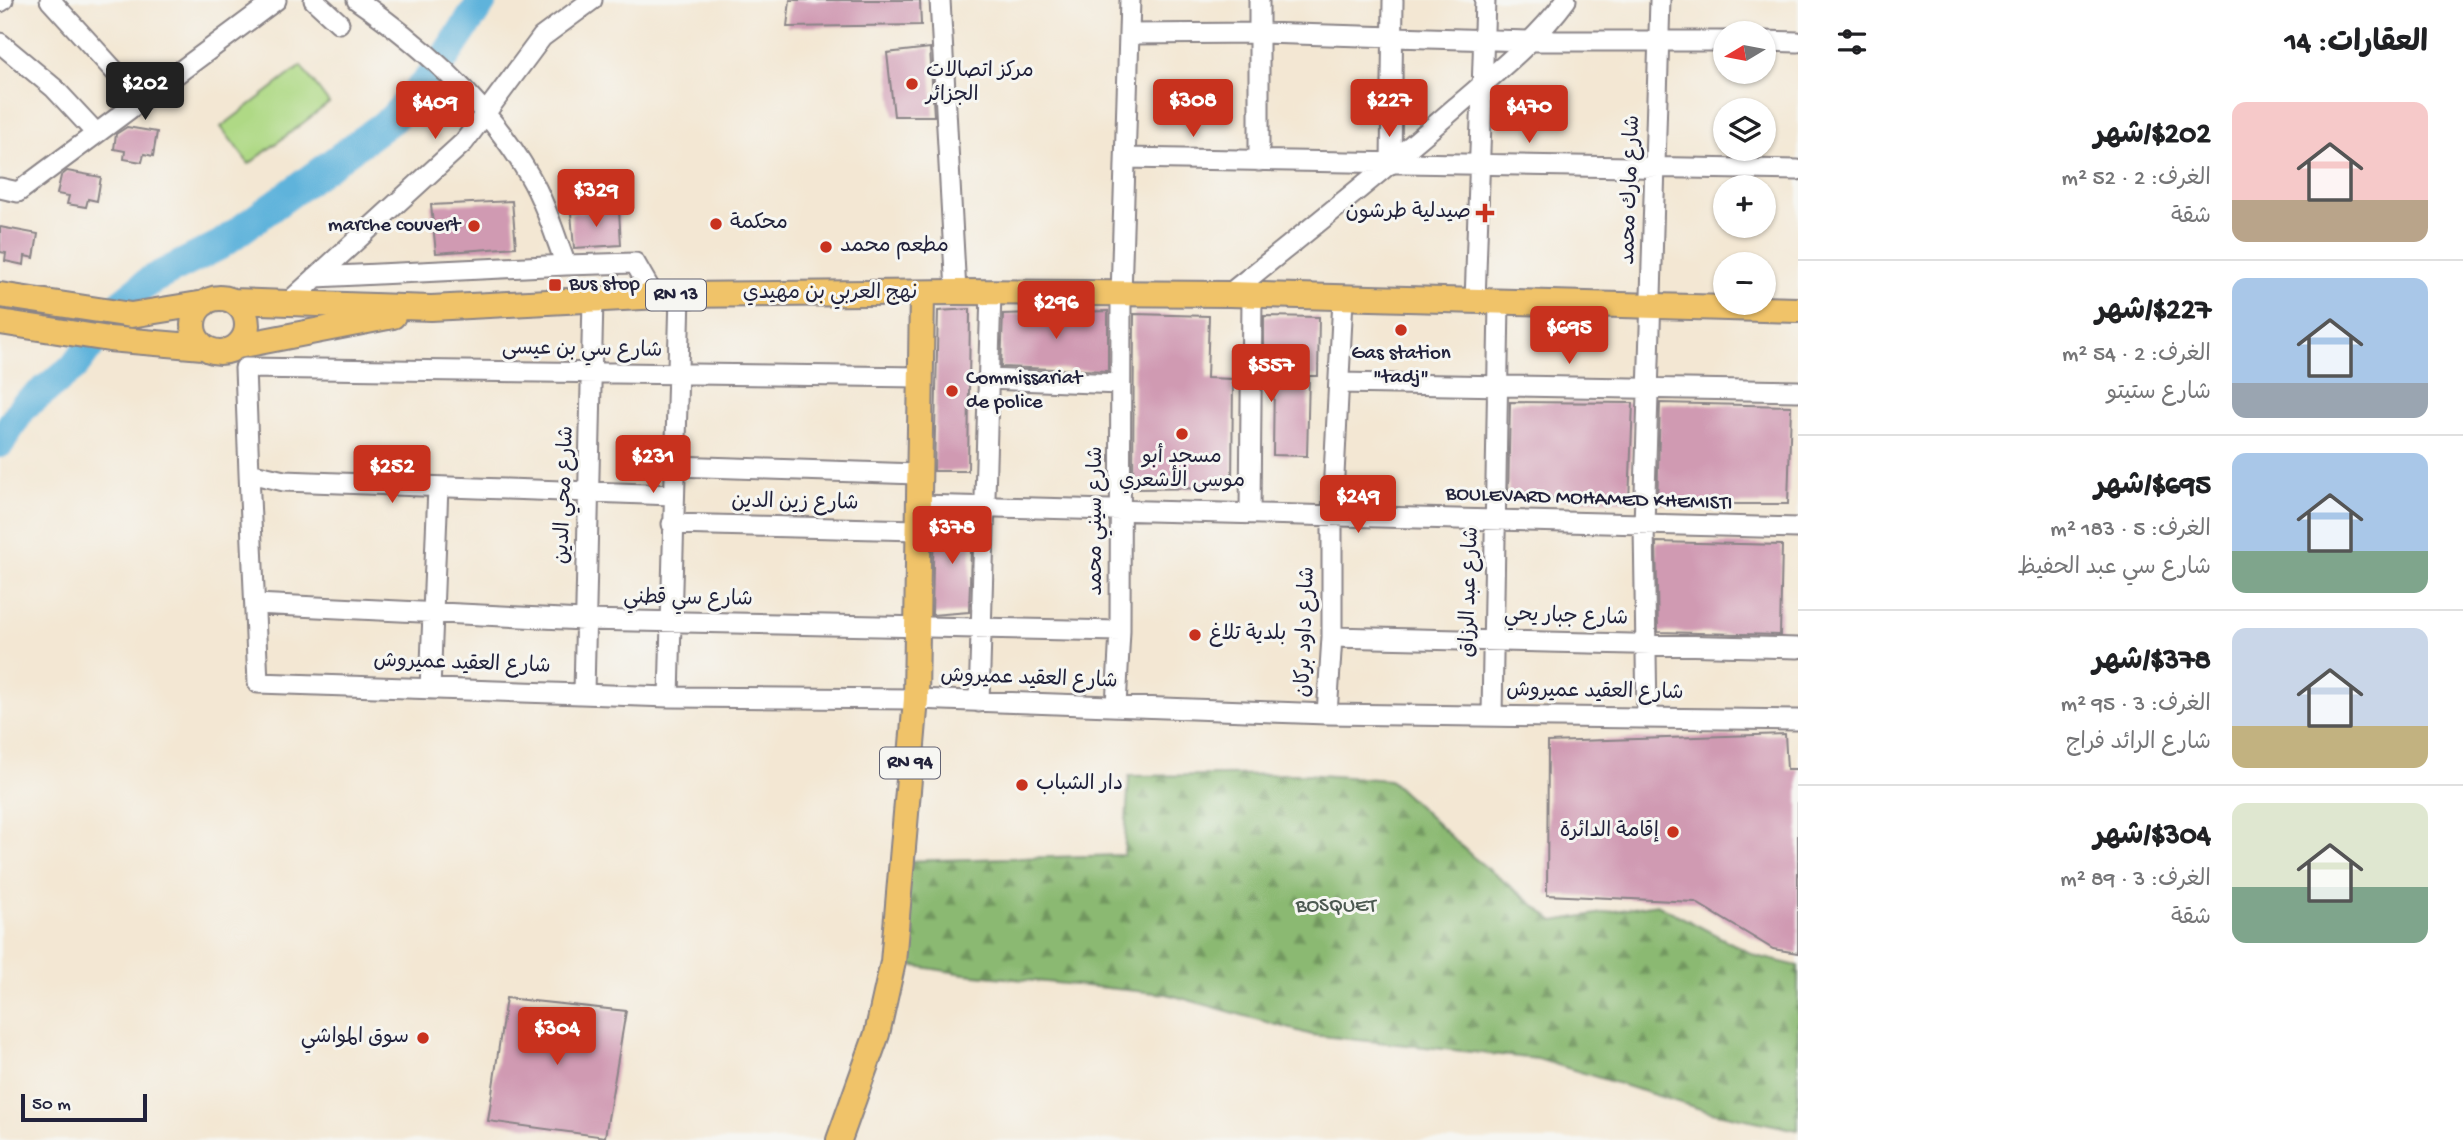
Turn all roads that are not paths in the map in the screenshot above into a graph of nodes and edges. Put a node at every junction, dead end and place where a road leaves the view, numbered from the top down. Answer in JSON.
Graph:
{"nodes":[{"id":1,"x":50,"y":0,"type":"edge"},
{"id":2,"x":276,"y":0,"type":"edge"},
{"id":3,"x":314,"y":0,"type":"edge"},
{"id":4,"x":357,"y":0,"type":"edge"},
{"id":5,"x":592,"y":0,"type":"edge"},
{"id":6,"x":940,"y":0,"type":"edge"},
{"id":7,"x":1130,"y":0,"type":"edge"},
{"id":8,"x":1259,"y":0,"type":"edge"},
{"id":9,"x":1393,"y":0,"type":"edge"},
{"id":10,"x":1485,"y":0,"type":"edge"},
{"id":11,"x":1566,"y":0,"type":"edge"},
{"id":12,"x":1660,"y":0,"type":"edge"},
{"id":13,"x":339,"y":23,"type":"dead end"},
{"id":14,"x":1259,"y":33,"type":"junction"},
{"id":15,"x":1129,"y":34,"type":"junction"},
{"id":16,"x":1392,"y":37,"type":"junction"},
{"id":17,"x":1484,"y":40,"type":"junction"},
{"id":18,"x":1659,"y":40,"type":"junction"},
{"id":19,"x":1528,"y":41,"type":"junction"},
{"id":20,"x":1713,"y":41,"type":"edge"},
{"id":21,"x":1776,"y":41,"type":"edge"},
{"id":22,"x":1798,"y":42,"type":"edge"},
{"id":23,"x":0,"y":43,"type":"edge"},
{"id":24,"x":1482,"y":84,"type":"junction"},
{"id":25,"x":141,"y":100,"type":"junction"},
{"id":26,"x":484,"y":113,"type":"junction"},
{"id":27,"x":96,"y":133,"type":"junction"},
{"id":28,"x":1126,"y":158,"type":"junction"},
{"id":29,"x":1259,"y":161,"type":"junction"},
{"id":30,"x":1391,"y":164,"type":"junction"},
{"id":31,"x":1480,"y":164,"type":"junction"},
{"id":32,"x":1655,"y":168,"type":"junction"},
{"id":33,"x":1798,"y":170,"type":"edge"},
{"id":34,"x":0,"y":188,"type":"edge"},
{"id":35,"x":566,"y":265,"type":"junction"},
{"id":36,"x":316,"y":277,"type":"junction"},
{"id":37,"x":956,"y":292,"type":"junction"},
{"id":38,"x":991,"y":292,"type":"junction"},
{"id":39,"x":922,"y":293,"type":"junction"},
{"id":40,"x":0,"y":295,"type":"edge"},
{"id":41,"x":680,"y":295,"type":"junction"},
{"id":42,"x":1121,"y":295,"type":"junction"},
{"id":43,"x":1241,"y":295,"type":"junction"},
{"id":44,"x":654,"y":296,"type":"junction"},
{"id":45,"x":593,"y":299,"type":"junction"},
{"id":46,"x":1343,"y":299,"type":"junction"},
{"id":47,"x":233,"y":301,"type":"junction"},
{"id":48,"x":290,"y":301,"type":"junction"},
{"id":49,"x":1487,"y":302,"type":"junction"},
{"id":50,"x":205,"y":303,"type":"junction"},
{"id":51,"x":1651,"y":305,"type":"junction"},
{"id":52,"x":431,"y":308,"type":"junction"},
{"id":53,"x":1798,"y":310,"type":"edge"},
{"id":54,"x":0,"y":322,"type":"edge"},
{"id":55,"x":202,"y":347,"type":"junction"},
{"id":56,"x":241,"y":357,"type":"junction"},
{"id":57,"x":593,"y":373,"type":"junction"},
{"id":58,"x":676,"y":375,"type":"junction"},
{"id":59,"x":919,"y":377,"type":"junction"},
{"id":60,"x":987,"y":379,"type":"junction"},
{"id":61,"x":1339,"y":383,"type":"junction"},
{"id":62,"x":1120,"y":384,"type":"junction"},
{"id":63,"x":1499,"y":385,"type":"junction"},
{"id":64,"x":1650,"y":388,"type":"junction"},
{"id":65,"x":1798,"y":391,"type":"edge"},
{"id":66,"x":674,"y":466,"type":"junction"},
{"id":67,"x":249,"y":473,"type":"junction"},
{"id":68,"x":918,"y":474,"type":"junction"},
{"id":69,"x":438,"y":487,"type":"junction"},
{"id":70,"x":589,"y":493,"type":"junction"},
{"id":71,"x":673,"y":495,"type":"junction"},
{"id":72,"x":985,"y":504,"type":"junction"},
{"id":73,"x":918,"y":505,"type":"junction"},
{"id":74,"x":1118,"y":510,"type":"junction"},
{"id":75,"x":1250,"y":513,"type":"junction"},
{"id":76,"x":1332,"y":514,"type":"junction"},
{"id":77,"x":1496,"y":521,"type":"junction"},
{"id":78,"x":672,"y":524,"type":"junction"},
{"id":79,"x":1644,"y":526,"type":"junction"},
{"id":80,"x":1798,"y":528,"type":"edge"},
{"id":81,"x":918,"y":530,"type":"junction"},
{"id":82,"x":255,"y":604,"type":"junction"},
{"id":83,"x":432,"y":612,"type":"junction"},
{"id":84,"x":584,"y":620,"type":"junction"},
{"id":85,"x":669,"y":622,"type":"junction"},
{"id":86,"x":918,"y":627,"type":"junction"},
{"id":87,"x":982,"y":627,"type":"junction"},
{"id":88,"x":1120,"y":631,"type":"junction"},
{"id":89,"x":1332,"y":637,"type":"junction"},
{"id":90,"x":1492,"y":639,"type":"junction"},
{"id":91,"x":1647,"y":644,"type":"junction"},
{"id":92,"x":1798,"y":648,"type":"edge"},
{"id":93,"x":430,"y":689,"type":"junction"},
{"id":94,"x":584,"y":692,"type":"junction"},
{"id":95,"x":669,"y":697,"type":"junction"},
{"id":96,"x":916,"y":699,"type":"junction"},
{"id":97,"x":979,"y":702,"type":"junction"},
{"id":98,"x":1116,"y":706,"type":"junction"},
{"id":99,"x":1327,"y":715,"type":"junction"},
{"id":100,"x":1492,"y":715,"type":"junction"},
{"id":101,"x":1647,"y":717,"type":"junction"},
{"id":102,"x":1798,"y":720,"type":"edge"},
{"id":103,"x":839,"y":1140,"type":"edge"}],
"edges":[{"from":1,"to":25,"type":"street"},
{"from":2,"to":25,"type":"street"},
{"from":3,"to":13,"type":"street"},
{"from":4,"to":26,"type":"street"},
{"from":5,"to":26,"type":"street"},
{"from":6,"to":37,"type":"street"},
{"from":7,"to":15,"type":"street","name":"شارع سيني محمد"},
{"from":8,"to":14,"type":"street"},
{"from":9,"to":16,"type":"street"},
{"from":10,"to":17,"type":"street","name":"شارع عبد الرزاق"},
{"from":11,"to":19,"type":"street"},
{"from":12,"to":18,"type":"street","name":"شارع مارك محمد"},
{"from":14,"to":15,"type":"street"},
{"from":14,"to":16,"type":"street"},
{"from":14,"to":29,"type":"street"},
{"from":15,"to":28,"type":"street","name":"شارع سيني محمد"},
{"from":16,"to":17,"type":"street"},
{"from":16,"to":30,"type":"street"},
{"from":17,"to":19,"type":"street"},
{"from":17,"to":24,"type":"street","name":"شارع عبد الرزاق"},
{"from":18,"to":19,"type":"street"},
{"from":18,"to":20,"type":"street"},
{"from":18,"to":32,"type":"street","name":"شارع مارك محمد"},
{"from":19,"to":24,"type":"street"},
{"from":21,"to":22,"type":"street"},
{"from":23,"to":27,"type":"street"},
{"from":24,"to":30,"type":"street"},
{"from":24,"to":31,"type":"street","name":"شارع عبد الرزاق"},
{"from":25,"to":27,"type":"street"},
{"from":26,"to":35,"type":"street"},
{"from":26,"to":36,"type":"street"},
{"from":27,"to":34,"type":"street"},
{"from":28,"to":29,"type":"street"},
{"from":28,"to":42,"type":"street","name":"شارع سيني محمد"},
{"from":29,"to":30,"type":"street"},
{"from":30,"to":31,"type":"street"},
{"from":30,"to":43,"type":"street"},
{"from":31,"to":32,"type":"street"},
{"from":31,"to":49,"type":"street","name":"شارع عبد الرزاق"},
{"from":32,"to":33,"type":"street"},
{"from":32,"to":51,"type":"street","name":"شارع مارك محمد"},
{"from":35,"to":36,"type":"street"},
{"from":35,"to":44,"type":"street"},
{"from":36,"to":48,"type":"street"},
{"from":37,"to":38,"type":"main road","name":"نهج العربي بن مهيدي","number":"RN 13"},
{"from":37,"to":39,"type":"main road","name":"نهج العربي بن مهيدي","number":"RN 13"},
{"from":38,"to":42,"type":"main road","name":"نهج العربي بن مهيدي","number":"RN 13"},
{"from":38,"to":60,"type":"street"},
{"from":39,"to":41,"type":"main road","name":"نهج العربي بن مهيدي","number":"RN 13"},
{"from":39,"to":59,"type":"main road","number":"RN 94"},
{"from":40,"to":50,"type":"main road"},
{"from":41,"to":44,"type":"main road","name":"نهج العربي بن مهيدي","number":"RN 13"},
{"from":41,"to":58,"type":"street"},
{"from":42,"to":43,"type":"main road","name":"نهج العربي بن مهيدي","number":"RN 13"},
{"from":42,"to":62,"type":"street","name":"شارع سيني محمد"},
{"from":43,"to":46,"type":"main road","number":"RN 13"},
{"from":43,"to":75,"type":"street"},
{"from":44,"to":45,"type":"main road","name":"نهج العربي بن مهيدي","number":"RN 13"},
{"from":45,"to":52,"type":"main road","name":"نهج العربي بن مهيدي","number":"RN 13"},
{"from":45,"to":57,"type":"street","name":"شارع محي الدين"},
{"from":46,"to":49,"type":"main road","number":"RN 13"},
{"from":46,"to":61,"type":"street","name":"شارع داود بركان"},
{"from":47,"to":48,"type":"main road","number":"RN 13"},
{"from":47,"to":50,"type":"main road"},
{"from":47,"to":56,"type":"main road"},
{"from":48,"to":52,"type":"main road","number":"RN 13"},
{"from":49,"to":51,"type":"main road","number":"RN 13"},
{"from":49,"to":63,"type":"street","name":"شارع عبد الرزاق"},
{"from":50,"to":55,"type":"main road"},
{"from":51,"to":53,"type":"main road","number":"RN 13"},
{"from":51,"to":64,"type":"street","name":"شارع مارك محمد"},
{"from":52,"to":56,"type":"main road","number":"RN 13"},
{"from":54,"to":55,"type":"main road"},
{"from":55,"to":56,"type":"main road"},
{"from":56,"to":57,"type":"street","name":"شارع سي بن عيسى"},
{"from":56,"to":67,"type":"street"},
{"from":57,"to":58,"type":"street","name":"شارع سي بن عيسى"},
{"from":57,"to":70,"type":"street","name":"شارع محي الدين"},
{"from":58,"to":59,"type":"street","name":"شارع سي بن عيسى"},
{"from":58,"to":66,"type":"street"},
{"from":59,"to":68,"type":"main road","number":"RN 94"},
{"from":60,"to":62,"type":"street"},
{"from":60,"to":72,"type":"street"},
{"from":61,"to":63,"type":"street"},
{"from":61,"to":76,"type":"street","name":"شارع داود بركان"},
{"from":62,"to":74,"type":"street","name":"شارع سيني محمد"},
{"from":63,"to":64,"type":"street"},
{"from":63,"to":77,"type":"street","name":"شارع عبد الرزاق"},
{"from":64,"to":65,"type":"street"},
{"from":64,"to":79,"type":"street","name":"شارع مارك محمد"},
{"from":66,"to":68,"type":"street","name":"شارع زين الدين"},
{"from":66,"to":71,"type":"street"},
{"from":67,"to":69,"type":"street"},
{"from":67,"to":82,"type":"street"},
{"from":68,"to":73,"type":"main road","number":"RN 94"},
{"from":69,"to":70,"type":"street"},
{"from":69,"to":83,"type":"street"},
{"from":70,"to":71,"type":"street"},
{"from":70,"to":84,"type":"street","name":"شارع محي الدين"},
{"from":71,"to":78,"type":"street"},
{"from":72,"to":73,"type":"street","name":"BOULEVARD MOHAMED KHEMISTI"},
{"from":72,"to":74,"type":"street","name":"BOULEVARD MOHAMED KHEMISTI"},
{"from":72,"to":87,"type":"street"},
{"from":73,"to":81,"type":"main road","number":"RN 94"},
{"from":74,"to":75,"type":"street","name":"BOULEVARD MOHAMED KHEMISTI"},
{"from":74,"to":88,"type":"street","name":"شارع سيني محمد"},
{"from":75,"to":76,"type":"street","name":"BOULEVARD MOHAMED KHEMISTI"},
{"from":76,"to":77,"type":"street","name":"BOULEVARD MOHAMED KHEMISTI"},
{"from":76,"to":89,"type":"street","name":"شارع داود بركان"},
{"from":77,"to":79,"type":"street","name":"BOULEVARD MOHAMED KHEMISTI"},
{"from":77,"to":90,"type":"street","name":"شارع عبد الرزاق"},
{"from":78,"to":81,"type":"street","name":"شارع زين الدين"},
{"from":78,"to":85,"type":"street"},
{"from":79,"to":80,"type":"street","name":"BOULEVARD MOHAMED KHEMISTI"},
{"from":79,"to":91,"type":"street","name":"شارع مارك محمد"},
{"from":81,"to":86,"type":"main road","number":"RN 94"},
{"from":82,"to":83,"type":"street","name":"شارع سي قطني"},
{"from":82,"to":93,"type":"street","name":"شارع العقيد عميروش"},
{"from":83,"to":84,"type":"street","name":"شارع سي قطني"},
{"from":83,"to":93,"type":"street"},
{"from":84,"to":85,"type":"street","name":"شارع سي قطني"},
{"from":84,"to":94,"type":"street","name":"شارع محي الدين"},
{"from":85,"to":86,"type":"street","name":"شارع سي قطني"},
{"from":85,"to":95,"type":"street"},
{"from":86,"to":87,"type":"street","name":"شارع سي قطني"},
{"from":86,"to":96,"type":"main road","number":"RN 94"},
{"from":87,"to":88,"type":"street","name":"شارع سي قطني"},
{"from":87,"to":97,"type":"street"},
{"from":88,"to":98,"type":"street","name":"شارع سيني محمد"},
{"from":89,"to":90,"type":"street","name":"شارع جبار يحي"},
{"from":89,"to":99,"type":"street","name":"شارع داود بركان"},
{"from":90,"to":91,"type":"street","name":"شارع جبار يحي"},
{"from":90,"to":100,"type":"street","name":"شارع عبد الرزاق"},
{"from":91,"to":92,"type":"street","name":"شارع جبار يحي"},
{"from":91,"to":101,"type":"street","name":"شارع مارك محمد"},
{"from":93,"to":94,"type":"street","name":"شارع العقيد عميروش"},
{"from":94,"to":95,"type":"street","name":"شارع العقيد عميروش"},
{"from":95,"to":96,"type":"street","name":"شارع العقيد عميروش"},
{"from":96,"to":97,"type":"street","name":"شارع العقيد عميروش"},
{"from":96,"to":103,"type":"main road","number":"RN 94"},
{"from":97,"to":98,"type":"street","name":"شارع العقيد عميروش"},
{"from":98,"to":99,"type":"street","name":"شارع العقيد عميروش"},
{"from":99,"to":100,"type":"street","name":"شارع العقيد عميروش"},
{"from":100,"to":101,"type":"street","name":"شارع العقيد عميروش"},
{"from":101,"to":102,"type":"street","name":"شارع العقيد عميروش"}]}
